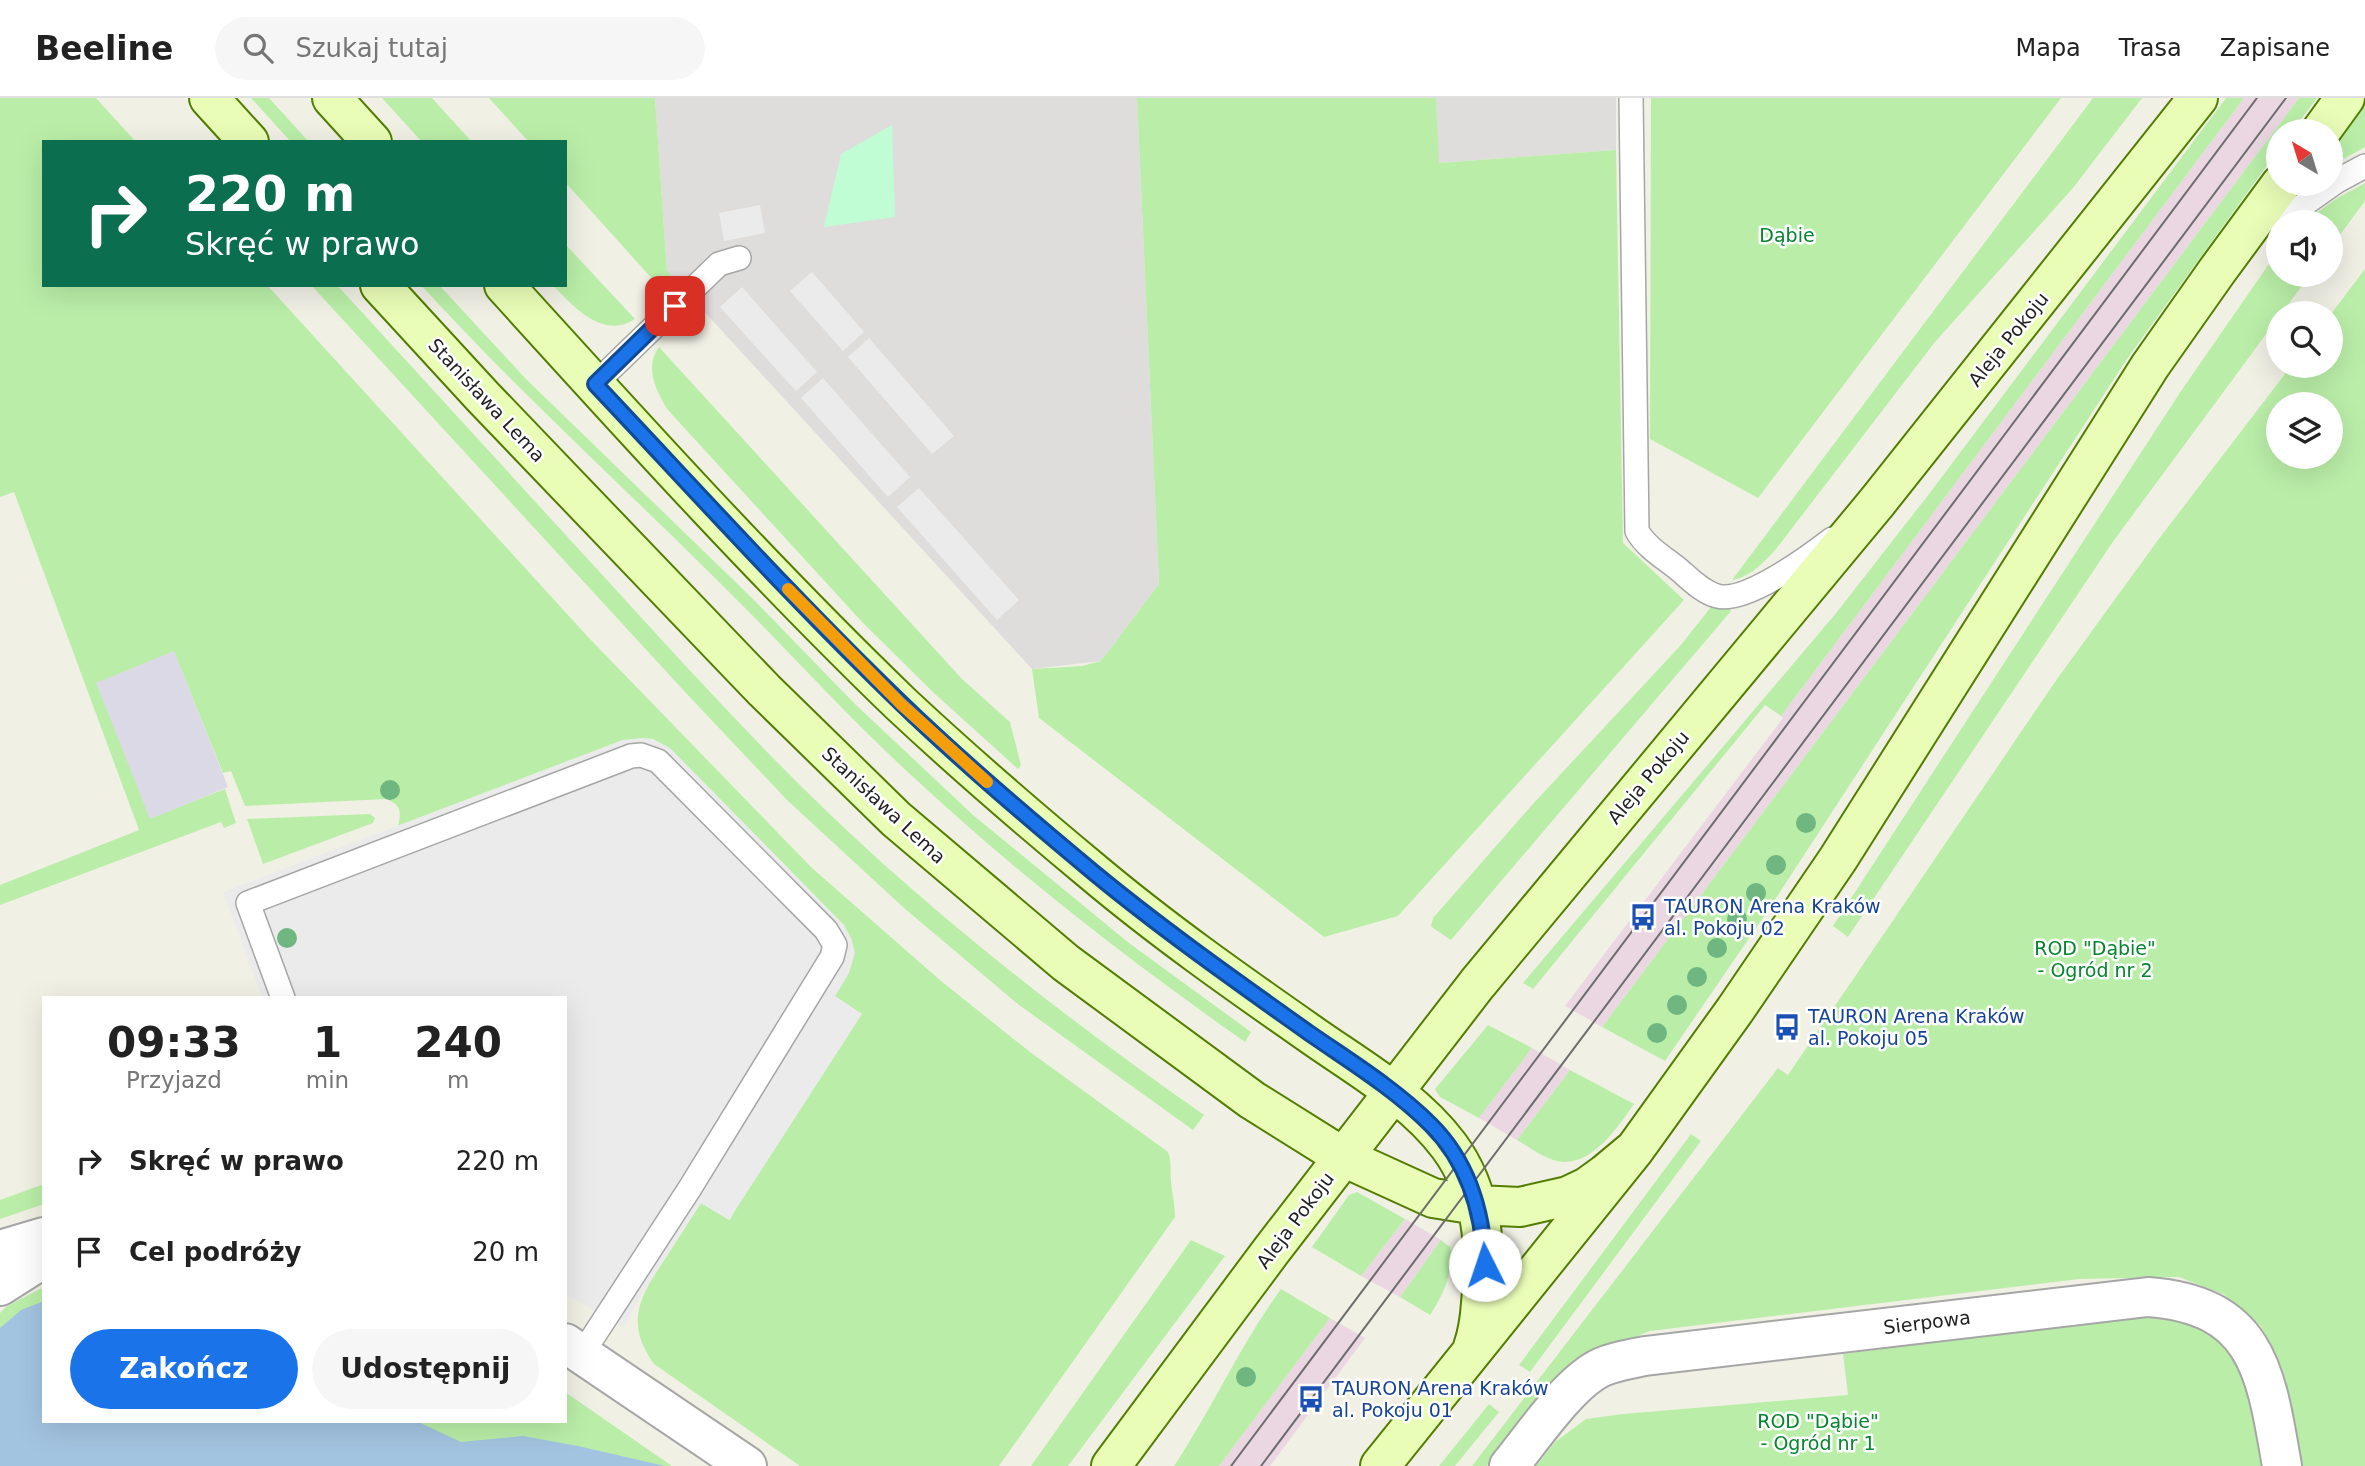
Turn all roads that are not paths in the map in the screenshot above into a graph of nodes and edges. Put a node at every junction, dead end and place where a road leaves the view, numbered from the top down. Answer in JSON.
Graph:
{"nodes":[{"id":1,"x":209,"y":98,"type":"edge"},
{"id":2,"x":332,"y":98,"type":"edge"},
{"id":3,"x":1632,"y":98,"type":"edge"},
{"id":4,"x":2198,"y":98,"type":"edge"},
{"id":5,"x":2345,"y":98,"type":"edge"},
{"id":6,"x":2329,"y":119,"type":"edge"},
{"id":7,"x":247,"y":140,"type":"edge"},
{"id":8,"x":370,"y":140,"type":"edge"},
{"id":9,"x":2365,"y":166,"type":"edge"},
{"id":10,"x":2272,"y":196,"type":"edge"},
{"id":11,"x":2297,"y":210,"type":"edge"},
{"id":12,"x":2266,"y":233,"type":"edge"},
{"id":13,"x":739,"y":258,"type":"dead end"},
{"id":14,"x":2217,"y":271,"type":"junction"},
{"id":15,"x":382,"y":287,"type":"edge"},
{"id":16,"x":506,"y":287,"type":"edge"},
{"id":17,"x":595,"y":384,"type":"junction"},
{"id":18,"x":1878,"y":501,"type":"junction"},
{"id":19,"x":282,"y":996,"type":"edge"},
{"id":20,"x":1394,"y":1092,"type":"junction"},
{"id":21,"x":1635,"y":1149,"type":"junction"},
{"id":22,"x":1343,"y":1157,"type":"junction"},
{"id":23,"x":1477,"y":1205,"type":"junction"},
{"id":24,"x":42,"y":1238,"type":"edge"},
{"id":25,"x":0,"y":1250,"type":"edge"},
{"id":26,"x":42,"y":1259,"type":"edge"},
{"id":27,"x":0,"y":1286,"type":"edge"},
{"id":28,"x":573,"y":1348,"type":"edge"},
{"id":29,"x":1471,"y":1353,"type":"junction"},
{"id":30,"x":747,"y":1466,"type":"edge"},
{"id":31,"x":1111,"y":1466,"type":"edge"},
{"id":32,"x":1380,"y":1466,"type":"edge"},
{"id":33,"x":1508,"y":1466,"type":"edge"},
{"id":34,"x":2282,"y":1466,"type":"edge"}],
"edges":[{"from":1,"to":7,"type":"main road"},
{"from":2,"to":8,"type":"main road"},
{"from":3,"to":18,"type":"lane"},
{"from":4,"to":18,"type":"main road","name":"Aleja Pokoju"},
{"from":5,"to":6,"type":"main road"},
{"from":9,"to":11,"type":"lane"},
{"from":10,"to":14,"type":"main road"},
{"from":12,"to":14,"type":"lane"},
{"from":13,"to":17,"type":"lane"},
{"from":14,"to":21,"type":"main road"},
{"from":15,"to":22,"type":"main road","name":"Stanisława Lema"},
{"from":16,"to":17,"type":"main road"},
{"from":17,"to":20,"type":"main road"},
{"from":18,"to":20,"type":"main road","name":"Aleja Pokoju"},
{"from":19,"to":28,"type":"lane"},
{"from":20,"to":22,"type":"main road","name":"Aleja Pokoju"},
{"from":20,"to":23,"type":"main road"},
{"from":21,"to":23,"type":"main road","name":"Stanisława Lema"},
{"from":21,"to":29,"type":"main road"},
{"from":22,"to":23,"type":"main road","name":"Stanisława Lema"},
{"from":22,"to":31,"type":"main road","name":"Aleja Pokoju"},
{"from":23,"to":29,"type":"main road"},
{"from":24,"to":25,"type":"street"},
{"from":26,"to":27,"type":"street"},
{"from":28,"to":30,"type":"street"},
{"from":29,"to":32,"type":"main road"},
{"from":33,"to":34,"type":"street","name":"Sierpowa"}]}
